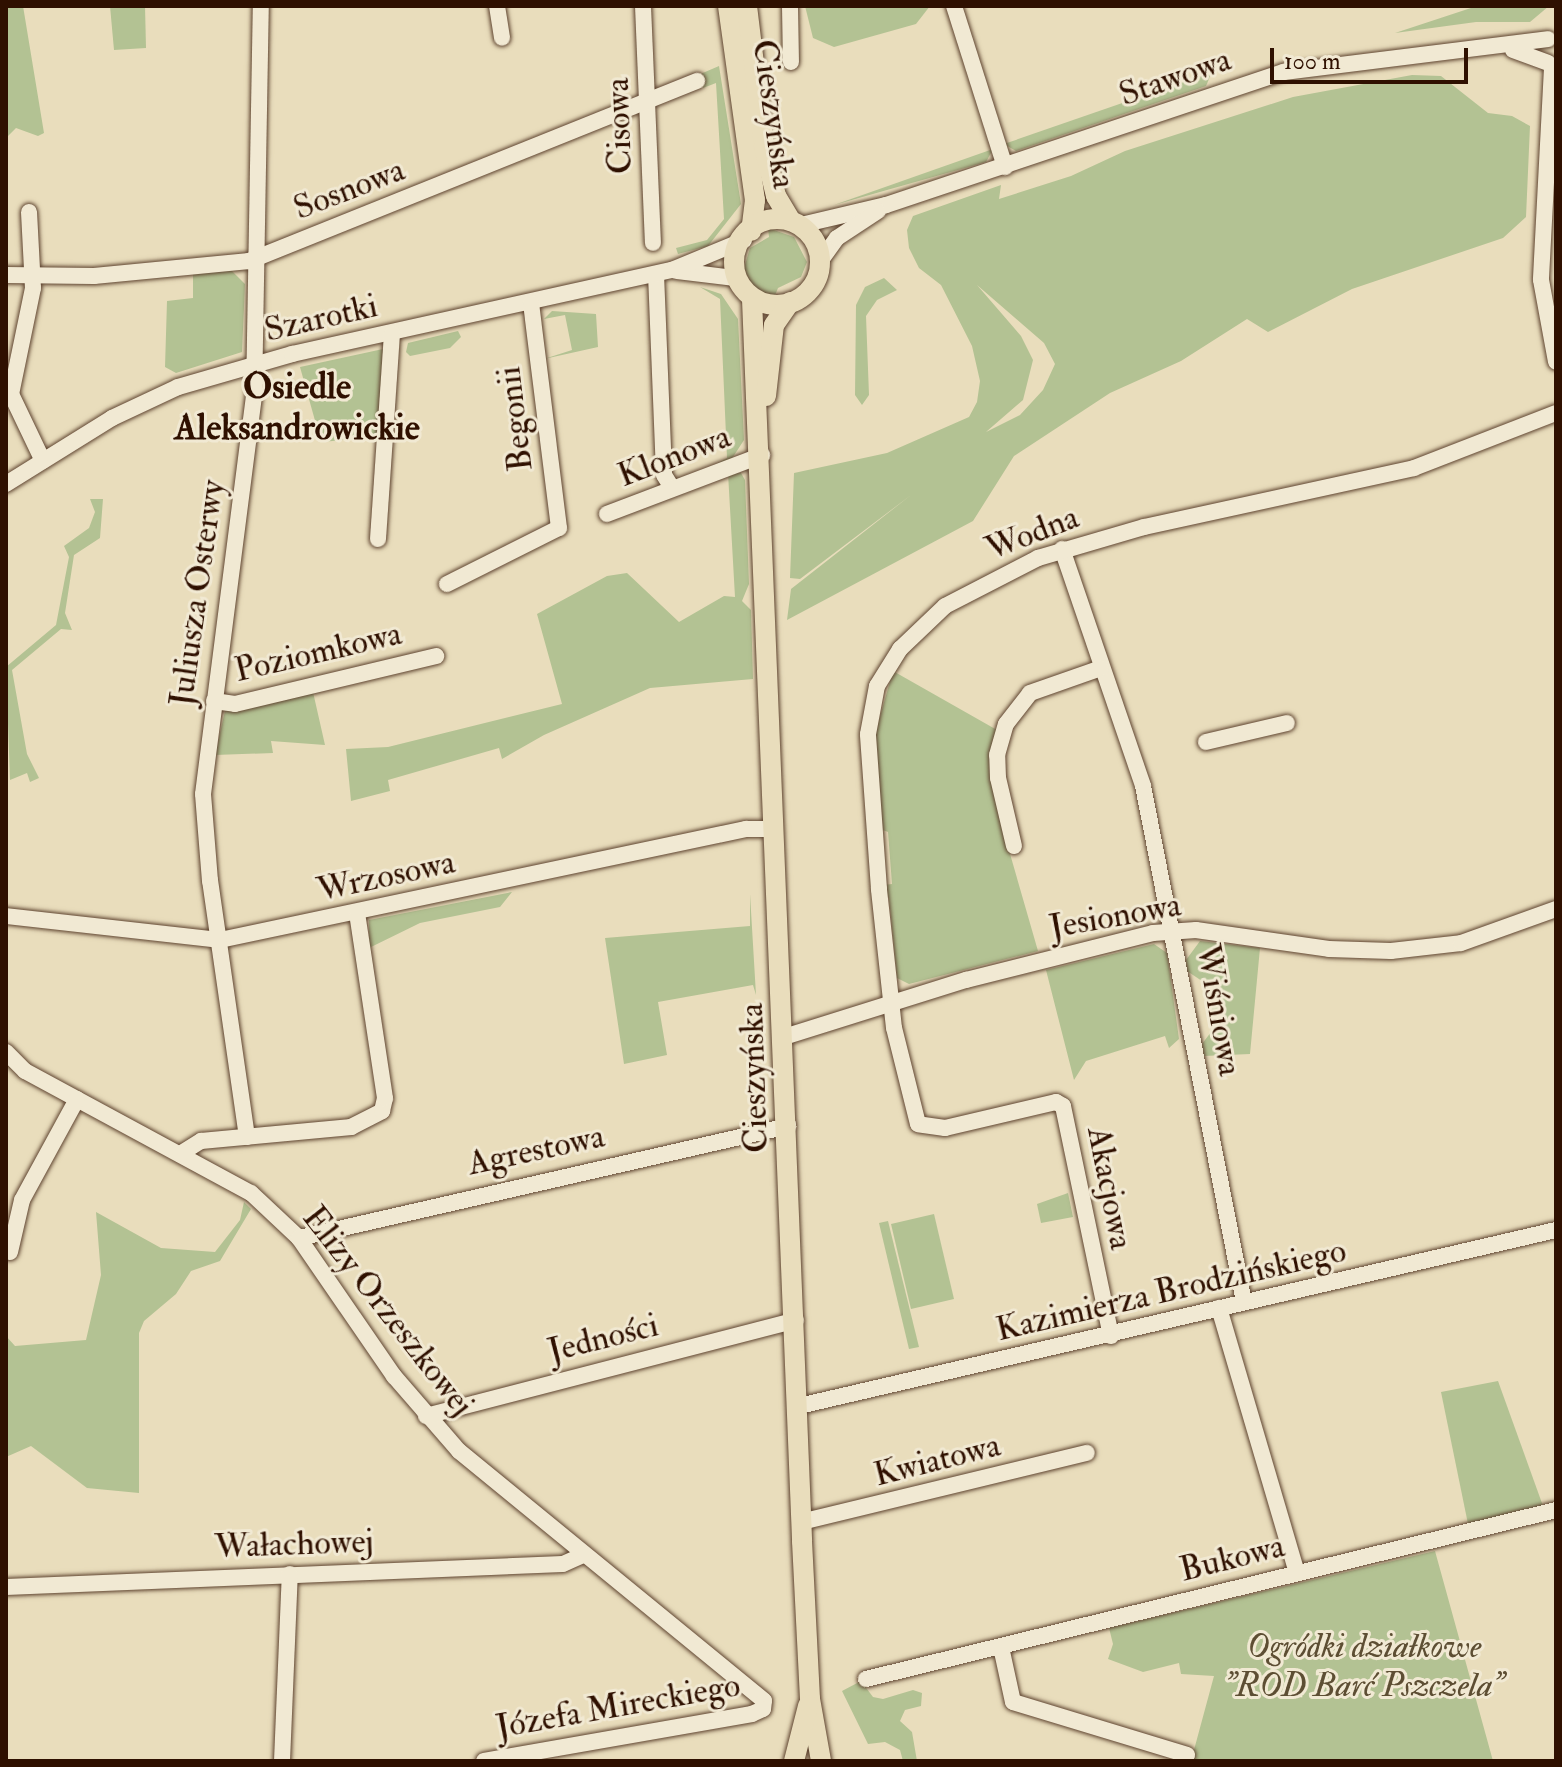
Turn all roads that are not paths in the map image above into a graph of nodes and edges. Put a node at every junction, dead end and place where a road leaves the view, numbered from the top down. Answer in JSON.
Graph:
{"nodes":[{"id":1,"x":261,"y":6,"type":"edge"},
{"id":2,"x":497,"y":6,"type":"edge"},
{"id":3,"x":643,"y":6,"type":"edge"},
{"id":4,"x":728,"y":6,"type":"edge"},
{"id":5,"x":747,"y":6,"type":"edge"},
{"id":6,"x":790,"y":6,"type":"edge"},
{"id":7,"x":954,"y":6,"type":"edge"},
{"id":8,"x":1552,"y":35,"type":"edge"},
{"id":9,"x":502,"y":38,"type":"dead end"},
{"id":10,"x":1492,"y":47,"type":"junction"},
{"id":11,"x":791,"y":62,"type":"dead end"},
{"id":12,"x":1552,"y":67,"type":"edge"},
{"id":13,"x":697,"y":81,"type":"dead end"},
{"id":14,"x":648,"y":100,"type":"junction"},
{"id":15,"x":1554,"y":119,"type":"edge"},
{"id":16,"x":1005,"y":167,"type":"junction"},
{"id":17,"x":886,"y":205,"type":"junction"},
{"id":18,"x":29,"y":212,"type":"dead end"},
{"id":19,"x":796,"y":223,"type":"junction"},
{"id":20,"x":748,"y":235,"type":"junction"},
{"id":21,"x":653,"y":243,"type":"dead end"},
{"id":22,"x":256,"y":258,"type":"junction"},
{"id":23,"x":821,"y":260,"type":"junction"},
{"id":24,"x":664,"y":272,"type":"junction"},
{"id":25,"x":6,"y":275,"type":"edge"},
{"id":26,"x":34,"y":277,"type":"junction"},
{"id":27,"x":734,"y":278,"type":"junction"},
{"id":28,"x":752,"y":299,"type":"junction"},
{"id":29,"x":790,"y":302,"type":"junction"},
{"id":30,"x":531,"y":303,"type":"junction"},
{"id":31,"x":392,"y":333,"type":"junction"},
{"id":32,"x":1556,"y":362,"type":"edge"},
{"id":33,"x":254,"y":364,"type":"junction"},
{"id":34,"x":1556,"y":413,"type":"edge"},
{"id":35,"x":762,"y":455,"type":"junction"},
{"id":36,"x":43,"y":461,"type":"junction"},
{"id":37,"x":6,"y":484,"type":"edge"},
{"id":38,"x":671,"y":486,"type":"junction"},
{"id":39,"x":607,"y":514,"type":"dead end"},
{"id":40,"x":378,"y":539,"type":"dead end"},
{"id":41,"x":1062,"y":549,"type":"junction"},
{"id":42,"x":447,"y":584,"type":"dead end"},
{"id":43,"x":436,"y":656,"type":"dead end"},
{"id":44,"x":1101,"y":668,"type":"junction"},
{"id":45,"x":214,"y":701,"type":"junction"},
{"id":46,"x":1287,"y":723,"type":"dead end"},
{"id":47,"x":1206,"y":742,"type":"dead end"},
{"id":48,"x":775,"y":829,"type":"junction"},
{"id":49,"x":1014,"y":846,"type":"dead end"},
{"id":50,"x":1556,"y":909,"type":"edge"},
{"id":51,"x":357,"y":913,"type":"junction"},
{"id":52,"x":6,"y":916,"type":"edge"},
{"id":53,"x":1175,"y":930,"type":"junction"},
{"id":54,"x":220,"y":940,"type":"junction"},
{"id":55,"x":891,"y":1005,"type":"junction"},
{"id":56,"x":784,"y":1037,"type":"junction"},
{"id":57,"x":8,"y":1057,"type":"edge"},
{"id":58,"x":77,"y":1099,"type":"junction"},
{"id":59,"x":1056,"y":1102,"type":"joint"},
{"id":60,"x":788,"y":1126,"type":"junction"},
{"id":61,"x":247,"y":1137,"type":"junction"},
{"id":62,"x":180,"y":1154,"type":"junction"},
{"id":63,"x":1556,"y":1230,"type":"edge"},
{"id":64,"x":299,"y":1238,"type":"junction"},
{"id":65,"x":10,"y":1252,"type":"dead end"},
{"id":66,"x":1244,"y":1302,"type":"junction"},
{"id":67,"x":1219,"y":1308,"type":"junction"},
{"id":68,"x":796,"y":1320,"type":"junction"},
{"id":69,"x":1111,"y":1336,"type":"junction"},
{"id":70,"x":799,"y":1406,"type":"junction"},
{"id":71,"x":426,"y":1416,"type":"junction"},
{"id":72,"x":1087,"y":1453,"type":"dead end"},
{"id":73,"x":1556,"y":1510,"type":"edge"},
{"id":74,"x":801,"y":1522,"type":"junction"},
{"id":75,"x":583,"y":1555,"type":"junction"},
{"id":76,"x":1297,"y":1573,"type":"junction"},
{"id":77,"x":290,"y":1574,"type":"junction"},
{"id":78,"x":6,"y":1587,"type":"edge"},
{"id":79,"x":1001,"y":1647,"type":"junction"},
{"id":80,"x":866,"y":1679,"type":"dead end"},
{"id":81,"x":810,"y":1699,"type":"junction"},
{"id":82,"x":763,"y":1709,"type":"joint"},
{"id":83,"x":1187,"y":1755,"type":"dead end"},
{"id":84,"x":282,"y":1761,"type":"edge"},
{"id":85,"x":484,"y":1761,"type":"edge"},
{"id":86,"x":794,"y":1761,"type":"edge"},
{"id":87,"x":804,"y":1761,"type":"edge"},
{"id":88,"x":821,"y":1761,"type":"edge"},
{"id":89,"x":836,"y":1761,"type":"edge"}],
"edges":[{"from":1,"to":22,"type":"street","name":"Juliusza Osterwy"},
{"from":2,"to":9,"type":"street"},
{"from":3,"to":14,"type":"street","name":"Cisowa"},
{"from":4,"to":20,"type":"main road","name":"Cieszyńska"},
{"from":5,"to":19,"type":"main road","name":"Cieszyńska"},
{"from":6,"to":11,"type":"street"},
{"from":7,"to":16,"type":"street"},
{"from":8,"to":10,"type":"street","name":"Stawowa"},
{"from":8,"to":12,"type":"street"},
{"from":10,"to":12,"type":"street","name":"Stawowa"},
{"from":10,"to":16,"type":"street","name":"Stawowa"},
{"from":12,"to":15,"type":"street"},
{"from":13,"to":14,"type":"street","name":"Sosnowa"},
{"from":14,"to":21,"type":"street","name":"Cisowa"},
{"from":14,"to":22,"type":"street","name":"Sosnowa"},
{"from":15,"to":32,"type":"street"},
{"from":16,"to":17,"type":"street","name":"Stawowa"},
{"from":17,"to":19,"type":"street","name":"Stawowa"},
{"from":17,"to":23,"type":"street","name":"Stawowa"},
{"from":18,"to":26,"type":"street"},
{"from":19,"to":20,"type":"main road"},
{"from":19,"to":23,"type":"main road"},
{"from":20,"to":24,"type":"street","name":"Szarotki"},
{"from":20,"to":27,"type":"main road"},
{"from":22,"to":26,"type":"street","name":"Sosnowa"},
{"from":22,"to":33,"type":"street","name":"Juliusza Osterwy"},
{"from":23,"to":29,"type":"main road"},
{"from":24,"to":27,"type":"street","name":"Szarotki"},
{"from":24,"to":30,"type":"street","name":"Szarotki"},
{"from":24,"to":38,"type":"street"},
{"from":25,"to":26,"type":"street","name":"Sosnowa"},
{"from":26,"to":36,"type":"street"},
{"from":27,"to":28,"type":"main road"},
{"from":28,"to":29,"type":"main road"},
{"from":28,"to":35,"type":"main road","name":"Cieszyńska"},
{"from":29,"to":35,"type":"main road","name":"Cieszyńska"},
{"from":30,"to":31,"type":"street","name":"Szarotki"},
{"from":30,"to":42,"type":"street","name":"Begonii"},
{"from":31,"to":33,"type":"street","name":"Szarotki"},
{"from":31,"to":40,"type":"street"},
{"from":33,"to":36,"type":"street","name":"Szarotki"},
{"from":33,"to":45,"type":"street","name":"Juliusza Osterwy"},
{"from":34,"to":41,"type":"street","name":"Wodna"},
{"from":35,"to":38,"type":"street","name":"Klonowa"},
{"from":35,"to":48,"type":"main road","name":"Cieszyńska"},
{"from":36,"to":37,"type":"street","name":"Szarotki"},
{"from":38,"to":39,"type":"street","name":"Klonowa"},
{"from":41,"to":44,"type":"street","name":"Wiśniowa"},
{"from":41,"to":55,"type":"street","name":"Wodna"},
{"from":43,"to":45,"type":"street","name":"Poziomkowa"},
{"from":44,"to":49,"type":"street"},
{"from":44,"to":53,"type":"street","name":"Wiśniowa"},
{"from":45,"to":54,"type":"street","name":"Juliusza Osterwy"},
{"from":46,"to":47,"type":"street"},
{"from":48,"to":51,"type":"street","name":"Wrzosowa"},
{"from":48,"to":56,"type":"main road","name":"Cieszyńska"},
{"from":50,"to":53,"type":"street","name":"Jesionowa"},
{"from":51,"to":54,"type":"street","name":"Wrzosowa"},
{"from":51,"to":61,"type":"street"},
{"from":52,"to":54,"type":"street","name":"Wrzosowa"},
{"from":53,"to":55,"type":"street","name":"Jesionowa"},
{"from":53,"to":66,"type":"street","name":"Wiśniowa"},
{"from":54,"to":61,"type":"street","name":"Juliusza Osterwy"},
{"from":55,"to":56,"type":"street","name":"Jesionowa"},
{"from":55,"to":59,"type":"street","name":"Wodna"},
{"from":56,"to":60,"type":"main road","name":"Cieszyńska"},
{"from":57,"to":58,"type":"street","name":"Elizy Orzeszkowej"},
{"from":58,"to":62,"type":"street","name":"Elizy Orzeszkowej"},
{"from":58,"to":65,"type":"street"},
{"from":59,"to":69,"type":"street","name":"Akacjowa"},
{"from":60,"to":64,"type":"street","name":"Agrestowa"},
{"from":60,"to":68,"type":"main road","name":"Cieszyńska"},
{"from":61,"to":62,"type":"street"},
{"from":62,"to":64,"type":"street","name":"Elizy Orzeszkowej"},
{"from":63,"to":66,"type":"street","name":"Kazimierza Brodzińskiego"},
{"from":64,"to":71,"type":"street","name":"Elizy Orzeszkowej"},
{"from":66,"to":67,"type":"street","name":"Kazimierza Brodzińskiego"},
{"from":67,"to":69,"type":"street","name":"Kazimierza Brodzińskiego"},
{"from":67,"to":76,"type":"street"},
{"from":68,"to":70,"type":"main road","name":"Cieszyńska"},
{"from":68,"to":71,"type":"street","name":"Jedności"},
{"from":69,"to":70,"type":"street","name":"Kazimierza Brodzińskiego"},
{"from":70,"to":74,"type":"main road","name":"Cieszyńska"},
{"from":71,"to":75,"type":"street","name":"Elizy Orzeszkowej"},
{"from":72,"to":74,"type":"street","name":"Kwiatowa"},
{"from":73,"to":76,"type":"street","name":"Bukowa"},
{"from":74,"to":81,"type":"main road","name":"Cieszyńska"},
{"from":75,"to":77,"type":"street","name":"Wałachowej"},
{"from":75,"to":82,"type":"street","name":"Elizy Orzeszkowej"},
{"from":76,"to":79,"type":"street","name":"Bukowa"},
{"from":77,"to":78,"type":"street","name":"Wałachowej"},
{"from":77,"to":84,"type":"street"},
{"from":79,"to":80,"type":"street","name":"Bukowa"},
{"from":79,"to":83,"type":"street"},
{"from":81,"to":86,"type":"main road"},
{"from":81,"to":87,"type":"main road","name":"Cieszyńska"},
{"from":81,"to":88,"type":"main road","name":"Cieszyńska"},
{"from":81,"to":89,"type":"main road"},
{"from":82,"to":85,"type":"street","name":"Józefa Mireckiego"}]}
